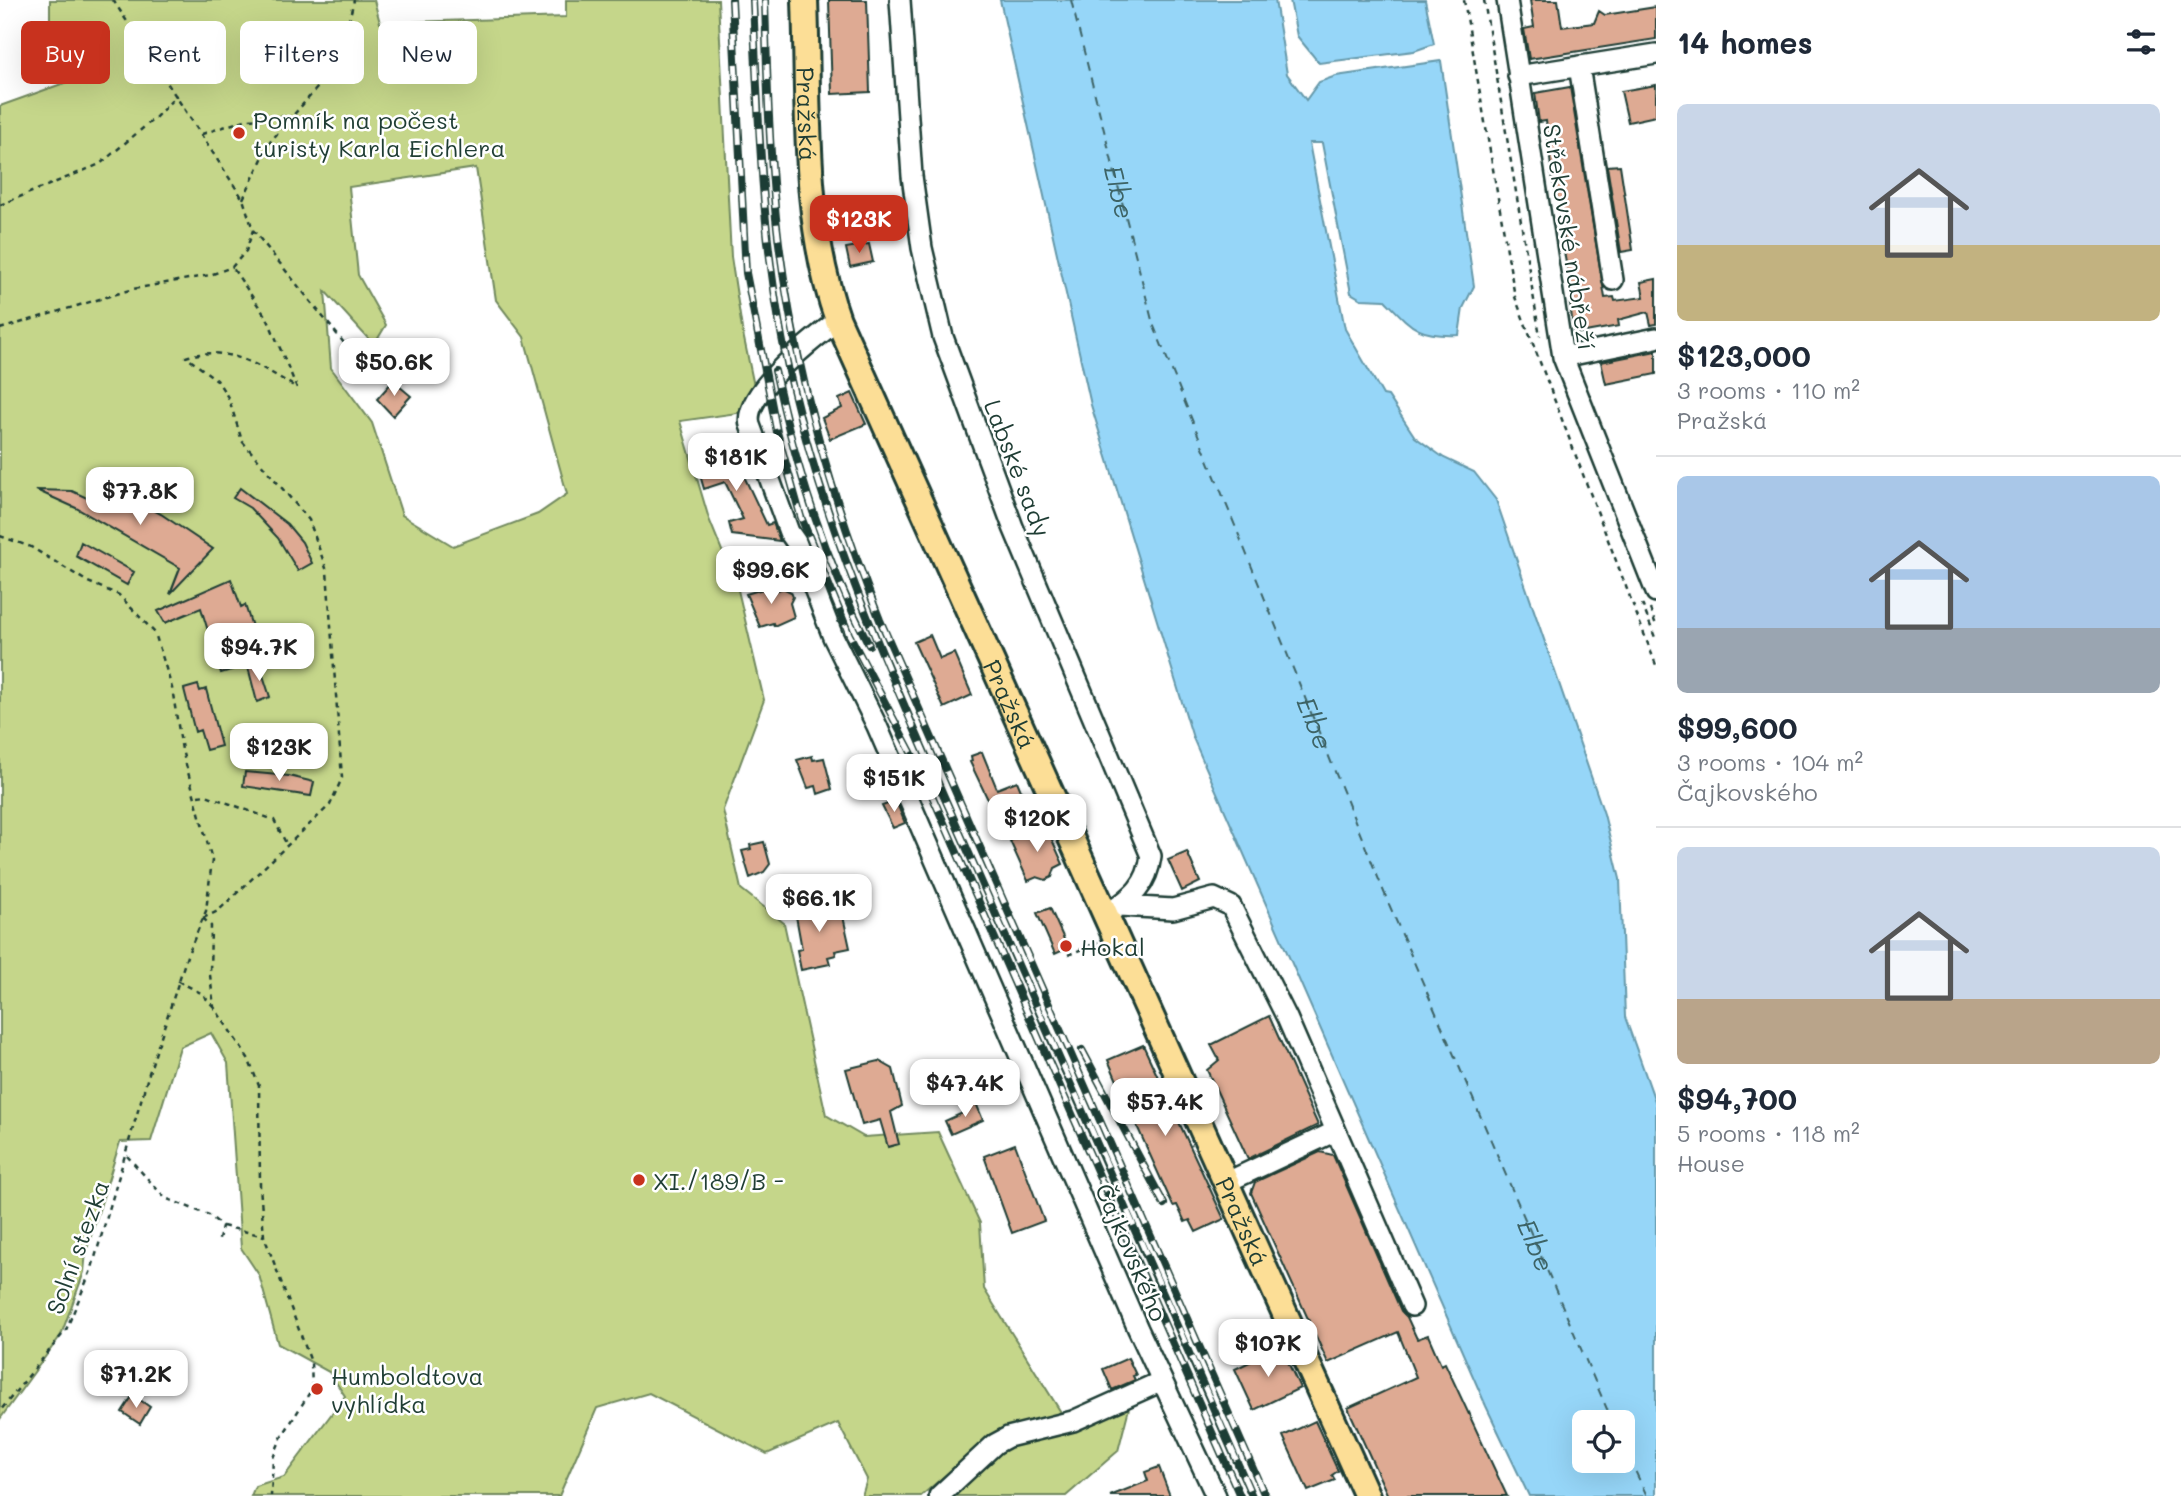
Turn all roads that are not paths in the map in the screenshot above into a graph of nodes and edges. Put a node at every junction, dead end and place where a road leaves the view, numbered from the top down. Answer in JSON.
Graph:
{"nodes":[{"id":1,"x":805,"y":0,"type":"edge"},
{"id":2,"x":900,"y":0,"type":"edge"},
{"id":3,"x":1507,"y":0,"type":"edge"},
{"id":4,"x":1656,"y":54,"type":"edge"},
{"id":5,"x":1579,"y":66,"type":"junction"},
{"id":6,"x":1518,"y":76,"type":"junction"},
{"id":7,"x":1613,"y":280,"type":"dead end"},
{"id":8,"x":838,"y":320,"type":"junction"},
{"id":9,"x":1656,"y":338,"type":"edge"},
{"id":10,"x":1563,"y":357,"type":"junction"},
{"id":11,"x":1656,"y":592,"type":"edge"},
{"id":12,"x":1113,"y":919,"type":"junction"},
{"id":13,"x":1336,"y":1131,"type":"junction"},
{"id":14,"x":1225,"y":1184,"type":"junction"},
{"id":15,"x":1412,"y":1306,"type":"dead end"},
{"id":16,"x":1162,"y":1381,"type":"junction"},
{"id":17,"x":939,"y":1496,"type":"edge"},
{"id":18,"x":1216,"y":1496,"type":"edge"},
{"id":19,"x":1367,"y":1496,"type":"edge"}],
"edges":[{"from":1,"to":8,"type":"main road","name":"Pražská"},
{"from":2,"to":12,"type":"street","name":"Labské sady"},
{"from":3,"to":6,"type":"street","name":"Střekovské nábřeží"},
{"from":4,"to":5,"type":"street"},
{"from":5,"to":6,"type":"street"},
{"from":5,"to":7,"type":"street"},
{"from":6,"to":10,"type":"street","name":"Střekovské nábřeží"},
{"from":8,"to":12,"type":"main road","name":"Pražská"},
{"from":8,"to":16,"type":"street","name":"Čajkovského"},
{"from":9,"to":10,"type":"street"},
{"from":10,"to":11,"type":"street","name":"Střekovské nábřeží"},
{"from":12,"to":13,"type":"street"},
{"from":12,"to":14,"type":"main road","name":"Pražská"},
{"from":13,"to":14,"type":"street"},
{"from":13,"to":15,"type":"street"},
{"from":14,"to":19,"type":"main road","name":"Pražská"},
{"from":16,"to":17,"type":"street"},
{"from":16,"to":18,"type":"street","name":"Čajkovského"}]}
